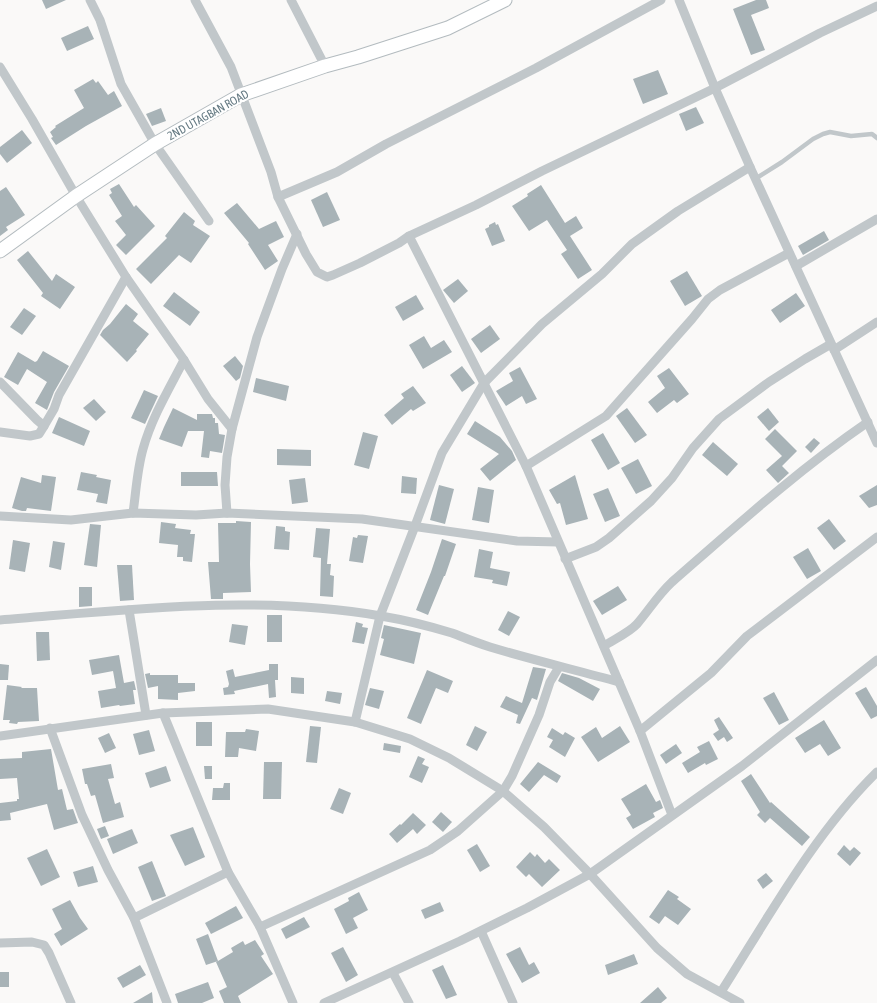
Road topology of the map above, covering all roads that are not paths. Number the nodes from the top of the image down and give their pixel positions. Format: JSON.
{"nodes":[{"id":1,"x":90,"y":0,"type":"edge"},
{"id":2,"x":195,"y":0,"type":"edge"},
{"id":3,"x":291,"y":0,"type":"edge"},
{"id":4,"x":505,"y":0,"type":"edge"},
{"id":5,"x":661,"y":0,"type":"edge"},
{"id":6,"x":679,"y":0,"type":"edge"},
{"id":7,"x":877,"y":6,"type":"edge"},
{"id":8,"x":325,"y":66,"type":"junction"},
{"id":9,"x":0,"y":67,"type":"edge"},
{"id":10,"x":715,"y":88,"type":"junction"},
{"id":11,"x":241,"y":95,"type":"junction"},
{"id":12,"x":877,"y":138,"type":"edge"},
{"id":13,"x":155,"y":144,"type":"junction"},
{"id":14,"x":750,"y":167,"type":"junction"},
{"id":15,"x":755,"y":179,"type":"junction"},
{"id":16,"x":76,"y":196,"type":"junction"},
{"id":17,"x":278,"y":197,"type":"junction"},
{"id":18,"x":877,"y":219,"type":"edge"},
{"id":19,"x":209,"y":221,"type":"dead end"},
{"id":20,"x":297,"y":234,"type":"junction"},
{"id":21,"x":409,"y":236,"type":"junction"},
{"id":22,"x":0,"y":251,"type":"edge"},
{"id":23,"x":789,"y":253,"type":"junction"},
{"id":24,"x":796,"y":266,"type":"junction"},
{"id":25,"x":126,"y":277,"type":"junction"},
{"id":26,"x":877,"y":322,"type":"edge"},
{"id":27,"x":833,"y":347,"type":"junction"},
{"id":28,"x":184,"y":360,"type":"junction"},
{"id":29,"x":0,"y":382,"type":"edge"},
{"id":30,"x":484,"y":383,"type":"junction"},
{"id":31,"x":868,"y":422,"type":"junction"},
{"id":32,"x":44,"y":426,"type":"junction"},
{"id":33,"x":232,"y":429,"type":"junction"},
{"id":34,"x":0,"y":432,"type":"edge"},
{"id":35,"x":877,"y":442,"type":"edge"},
{"id":36,"x":526,"y":466,"type":"junction"},
{"id":37,"x":133,"y":513,"type":"junction"},
{"id":38,"x":226,"y":514,"type":"junction"},
{"id":39,"x":0,"y":516,"type":"edge"},
{"id":40,"x":415,"y":526,"type":"junction"},
{"id":41,"x":877,"y":537,"type":"edge"},
{"id":42,"x":558,"y":542,"type":"junction"},
{"id":43,"x":566,"y":559,"type":"junction"},
{"id":44,"x":129,"y":610,"type":"junction"},
{"id":45,"x":380,"y":616,"type":"junction"},
{"id":46,"x":0,"y":620,"type":"edge"},
{"id":47,"x":604,"y":646,"type":"junction"},
{"id":48,"x":877,"y":660,"type":"edge"},
{"id":49,"x":559,"y":667,"type":"junction"},
{"id":50,"x":618,"y":682,"type":"junction"},
{"id":51,"x":163,"y":713,"type":"junction"},
{"id":52,"x":146,"y":715,"type":"junction"},
{"id":53,"x":355,"y":722,"type":"junction"},
{"id":54,"x":50,"y":728,"type":"junction"},
{"id":55,"x":640,"y":731,"type":"junction"},
{"id":56,"x":0,"y":736,"type":"edge"},
{"id":57,"x":877,"y":772,"type":"edge"},
{"id":58,"x":503,"y":791,"type":"junction"},
{"id":59,"x":672,"y":815,"type":"junction"},
{"id":60,"x":228,"y":872,"type":"junction"},
{"id":61,"x":590,"y":874,"type":"junction"},
{"id":62,"x":134,"y":918,"type":"junction"},
{"id":63,"x":260,"y":927,"type":"junction"},
{"id":64,"x":481,"y":931,"type":"junction"},
{"id":65,"x":0,"y":943,"type":"edge"},
{"id":66,"x":393,"y":973,"type":"junction"},
{"id":67,"x":721,"y":992,"type":"junction"},
{"id":68,"x":71,"y":1003,"type":"edge"},
{"id":69,"x":167,"y":1003,"type":"edge"},
{"id":70,"x":293,"y":1003,"type":"edge"},
{"id":71,"x":324,"y":1003,"type":"edge"},
{"id":72,"x":409,"y":1003,"type":"edge"},
{"id":73,"x":513,"y":1003,"type":"edge"},
{"id":74,"x":740,"y":1003,"type":"edge"}],
"edges":[{"from":1,"to":13,"type":"street"},
{"from":2,"to":11,"type":"street"},
{"from":3,"to":8,"type":"street"},
{"from":4,"to":8,"type":"street","name":"2ND UTAGBAN ROAD"},
{"from":5,"to":17,"type":"street"},
{"from":6,"to":10,"type":"street"},
{"from":7,"to":10,"type":"street"},
{"from":8,"to":11,"type":"street","name":"2ND UTAGBAN ROAD"},
{"from":9,"to":16,"type":"street"},
{"from":10,"to":14,"type":"street"},
{"from":10,"to":21,"type":"street"},
{"from":11,"to":13,"type":"street","name":"2ND UTAGBAN ROAD"},
{"from":11,"to":17,"type":"street"},
{"from":12,"to":15,"type":"lane"},
{"from":13,"to":16,"type":"street","name":"2ND UTAGBAN ROAD"},
{"from":13,"to":19,"type":"street"},
{"from":14,"to":15,"type":"street"},
{"from":14,"to":30,"type":"street"},
{"from":15,"to":23,"type":"street"},
{"from":16,"to":22,"type":"street","name":"2ND UTAGBAN ROAD"},
{"from":16,"to":25,"type":"street"},
{"from":17,"to":20,"type":"street"},
{"from":18,"to":24,"type":"street"},
{"from":20,"to":21,"type":"street"},
{"from":20,"to":33,"type":"street"},
{"from":21,"to":30,"type":"street"},
{"from":23,"to":24,"type":"street"},
{"from":23,"to":36,"type":"street"},
{"from":24,"to":27,"type":"street"},
{"from":25,"to":28,"type":"street"},
{"from":25,"to":32,"type":"street"},
{"from":26,"to":27,"type":"street"},
{"from":27,"to":31,"type":"street"},
{"from":27,"to":43,"type":"street"},
{"from":28,"to":33,"type":"street"},
{"from":28,"to":37,"type":"street"},
{"from":29,"to":32,"type":"street"},
{"from":30,"to":36,"type":"street"},
{"from":30,"to":40,"type":"street"},
{"from":31,"to":35,"type":"street"},
{"from":31,"to":47,"type":"street"},
{"from":32,"to":34,"type":"street"},
{"from":33,"to":38,"type":"street"},
{"from":36,"to":42,"type":"street"},
{"from":37,"to":38,"type":"street"},
{"from":37,"to":39,"type":"street"},
{"from":38,"to":40,"type":"street"},
{"from":40,"to":42,"type":"street"},
{"from":40,"to":45,"type":"street"},
{"from":41,"to":55,"type":"street"},
{"from":42,"to":43,"type":"street"},
{"from":43,"to":47,"type":"street"},
{"from":44,"to":45,"type":"street"},
{"from":44,"to":46,"type":"street"},
{"from":44,"to":52,"type":"street"},
{"from":45,"to":49,"type":"street"},
{"from":45,"to":53,"type":"street"},
{"from":47,"to":50,"type":"street"},
{"from":48,"to":59,"type":"street"},
{"from":49,"to":50,"type":"street"},
{"from":49,"to":58,"type":"street"},
{"from":50,"to":55,"type":"street"},
{"from":51,"to":52,"type":"street"},
{"from":51,"to":53,"type":"street"},
{"from":51,"to":60,"type":"street"},
{"from":52,"to":54,"type":"street"},
{"from":53,"to":58,"type":"street"},
{"from":54,"to":56,"type":"street"},
{"from":54,"to":62,"type":"street"},
{"from":55,"to":59,"type":"street"},
{"from":57,"to":67,"type":"street"},
{"from":58,"to":61,"type":"street"},
{"from":58,"to":63,"type":"street"},
{"from":59,"to":61,"type":"street"},
{"from":60,"to":62,"type":"street"},
{"from":60,"to":63,"type":"street"},
{"from":61,"to":64,"type":"street"},
{"from":61,"to":67,"type":"street"},
{"from":62,"to":69,"type":"street"},
{"from":63,"to":70,"type":"street"},
{"from":64,"to":66,"type":"street"},
{"from":64,"to":73,"type":"street"},
{"from":65,"to":68,"type":"street"},
{"from":66,"to":71,"type":"street"},
{"from":66,"to":72,"type":"street"},
{"from":67,"to":74,"type":"street"}]}
